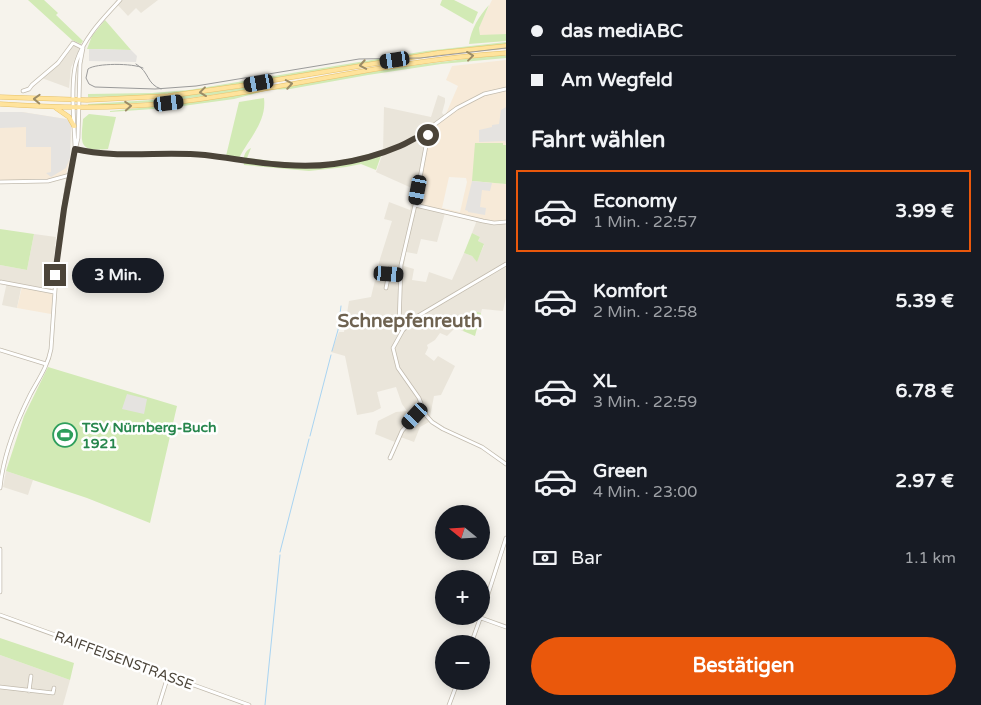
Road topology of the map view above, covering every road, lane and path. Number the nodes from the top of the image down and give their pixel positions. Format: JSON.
{"nodes":[{"id":1,"x":120,"y":0,"type":"edge"},
{"id":2,"x":506,"y":46,"type":"edge"},
{"id":3,"x":83,"y":48,"type":"junction"},
{"id":4,"x":506,"y":53,"type":"edge"},
{"id":5,"x":506,"y":89,"type":"edge"},
{"id":6,"x":22,"y":91,"type":"dead end"},
{"id":7,"x":0,"y":97,"type":"edge"},
{"id":8,"x":74,"y":100,"type":"junction"},
{"id":9,"x":80,"y":100,"type":"junction"},
{"id":10,"x":0,"y":104,"type":"edge"},
{"id":11,"x":54,"y":107,"type":"junction"},
{"id":12,"x":74,"y":108,"type":"junction"},
{"id":13,"x":79,"y":108,"type":"junction"},
{"id":14,"x":74,"y":126,"type":"junction"},
{"id":15,"x":428,"y":135,"type":"junction"},
{"id":16,"x":75,"y":149,"type":"junction"},
{"id":17,"x":70,"y":175,"type":"junction"},
{"id":18,"x":0,"y":182,"type":"edge"},
{"id":19,"x":415,"y":205,"type":"junction"},
{"id":20,"x":506,"y":222,"type":"edge"},
{"id":21,"x":506,"y":264,"type":"edge"},
{"id":22,"x":390,"y":268,"type":"dead end"},
{"id":23,"x":389,"y":274,"type":"junction"},
{"id":24,"x":400,"y":275,"type":"junction"},
{"id":25,"x":1,"y":282,"type":"edge"},
{"id":26,"x":386,"y":288,"type":"dead end"},
{"id":27,"x":54,"y":292,"type":"junction"},
{"id":28,"x":403,"y":330,"type":"junction"},
{"id":29,"x":0,"y":350,"type":"edge"},
{"id":30,"x":46,"y":364,"type":"junction"},
{"id":31,"x":422,"y":408,"type":"junction"},
{"id":32,"x":390,"y":458,"type":"dead end"},
{"id":33,"x":506,"y":464,"type":"edge"},
{"id":34,"x":0,"y":488,"type":"edge"},
{"id":35,"x":506,"y":538,"type":"edge"},
{"id":36,"x":0,"y":549,"type":"edge"},
{"id":37,"x":490,"y":589,"type":"edge"},
{"id":38,"x":0,"y":592,"type":"edge"},
{"id":39,"x":0,"y":615,"type":"edge"},
{"id":40,"x":490,"y":621,"type":"edge"},
{"id":41,"x":506,"y":627,"type":"edge"},
{"id":42,"x":31,"y":676,"type":"dead end"},
{"id":43,"x":168,"y":676,"type":"junction"},
{"id":44,"x":0,"y":687,"type":"edge"},
{"id":45,"x":54,"y":688,"type":"dead end"},
{"id":46,"x":455,"y":690,"type":"edge"},
{"id":47,"x":29,"y":691,"type":"junction"},
{"id":48,"x":160,"y":705,"type":"edge"},
{"id":49,"x":249,"y":705,"type":"edge"},
{"id":50,"x":449,"y":705,"type":"edge"}],
"edges":[{"from":1,"to":3,"type":"street"},
{"from":2,"to":9,"type":"main road","one_way":true},
{"from":3,"to":6,"type":"street"},
{"from":3,"to":8,"type":"street"},
{"from":3,"to":9,"type":"street"},
{"from":13,"to":4,"type":"main road","one_way":true},
{"from":5,"to":15,"type":"street"},
{"from":8,"to":7,"type":"main road","one_way":true},
{"from":8,"to":9,"type":"main road"},
{"from":8,"to":12,"type":"street"},
{"from":9,"to":13,"type":"street"},
{"from":10,"to":11,"type":"main road"},
{"from":11,"to":12,"type":"main road"},
{"from":11,"to":14,"type":"main road"},
{"from":12,"to":13,"type":"main road"},
{"from":12,"to":14,"type":"street"},
{"from":13,"to":16,"type":"street"},
{"from":14,"to":16,"type":"street"},
{"from":15,"to":16,"type":"street"},
{"from":15,"to":19,"type":"street"},
{"from":16,"to":17,"type":"street"},
{"from":17,"to":18,"type":"street"},
{"from":17,"to":27,"type":"street"},
{"from":19,"to":20,"type":"street"},
{"from":19,"to":24,"type":"street"},
{"from":21,"to":28,"type":"street"},
{"from":22,"to":23,"type":"street"},
{"from":23,"to":24,"type":"street"},
{"from":23,"to":26,"type":"street"},
{"from":24,"to":28,"type":"street"},
{"from":25,"to":27,"type":"street"},
{"from":27,"to":30,"type":"street"},
{"from":28,"to":31,"type":"street"},
{"from":29,"to":30,"type":"street"},
{"from":30,"to":34,"type":"street"},
{"from":31,"to":32,"type":"street"},
{"from":31,"to":33,"type":"street"},
{"from":35,"to":37,"type":"street"},
{"from":36,"to":38,"type":"street"},
{"from":39,"to":43,"type":"street","name":"RAIFFEISENSTRASSE"},
{"from":40,"to":41,"type":"street"},
{"from":42,"to":47,"type":"street"},
{"from":43,"to":48,"type":"street"},
{"from":43,"to":49,"type":"street","name":"RAIFFEISENSTRASSE"},
{"from":44,"to":47,"type":"street"},
{"from":45,"to":47,"type":"street"},
{"from":46,"to":50,"type":"street"}]}
